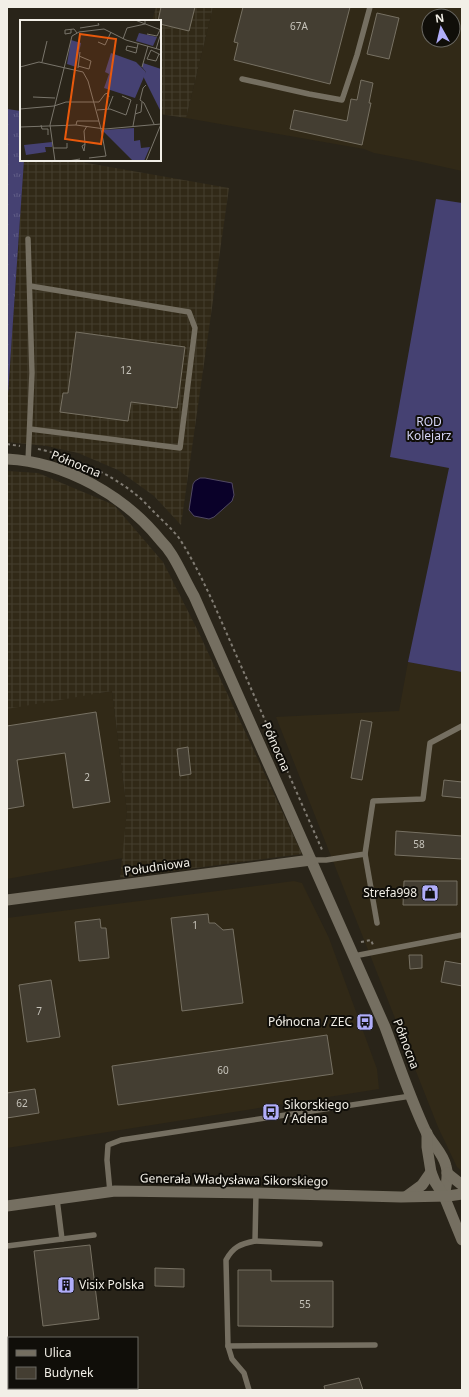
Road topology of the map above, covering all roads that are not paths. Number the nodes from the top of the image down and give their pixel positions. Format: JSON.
{"nodes":[{"id":1,"x":370,"y":7,"type":"edge"},
{"id":2,"x":242,"y":79,"type":"dead end"},
{"id":3,"x":28,"y":239,"type":"dead end"},
{"id":4,"x":30,"y":286,"type":"junction"},
{"id":5,"x":30,"y":429,"type":"junction"},
{"id":6,"x":7,"y":458,"type":"edge"},
{"id":7,"x":28,"y":462,"type":"junction"},
{"id":8,"x":462,"y":726,"type":"edge"},
{"id":9,"x":364,"y":854,"type":"junction"},
{"id":10,"x":311,"y":860,"type":"junction"},
{"id":11,"x":7,"y":900,"type":"edge"},
{"id":12,"x":376,"y":923,"type":"dead end"},
{"id":13,"x":462,"y":935,"type":"edge"},
{"id":14,"x":354,"y":956,"type":"junction"},
{"id":15,"x":411,"y":1096,"type":"junction"},
{"id":16,"x":426,"y":1133,"type":"junction"},
{"id":17,"x":431,"y":1172,"type":"junction"},
{"id":18,"x":447,"y":1173,"type":"junction"},
{"id":19,"x":462,"y":1184,"type":"edge"},
{"id":20,"x":110,"y":1192,"type":"junction"},
{"id":21,"x":256,"y":1193,"type":"junction"},
{"id":22,"x":462,"y":1194,"type":"edge"},
{"id":23,"x":407,"y":1196,"type":"junction"},
{"id":24,"x":444,"y":1196,"type":"junction"},
{"id":25,"x":57,"y":1199,"type":"junction"},
{"id":26,"x":7,"y":1206,"type":"edge"},
{"id":27,"x":94,"y":1235,"type":"dead end"},
{"id":28,"x":62,"y":1239,"type":"junction"},
{"id":29,"x":462,"y":1240,"type":"edge"},
{"id":30,"x":255,"y":1241,"type":"junction"},
{"id":31,"x":320,"y":1244,"type":"dead end"},
{"id":32,"x":7,"y":1246,"type":"edge"},
{"id":33,"x":375,"y":1345,"type":"dead end"},
{"id":34,"x":228,"y":1346,"type":"junction"},
{"id":35,"x":249,"y":1390,"type":"edge"}],
"edges":[{"from":1,"to":2,"type":"lane"},
{"from":3,"to":4,"type":"lane"},
{"from":4,"to":5,"type":"lane"},
{"from":4,"to":5,"type":"lane"},
{"from":5,"to":7,"type":"lane"},
{"from":6,"to":7,"type":"street","name":"Północna"},
{"from":7,"to":10,"type":"street","name":"Północna"},
{"from":8,"to":9,"type":"lane"},
{"from":9,"to":10,"type":"lane"},
{"from":9,"to":12,"type":"lane"},
{"from":10,"to":11,"type":"street","name":"Południowa"},
{"from":10,"to":14,"type":"street","name":"Północna"},
{"from":13,"to":14,"type":"lane"},
{"from":14,"to":15,"type":"street","name":"Północna"},
{"from":15,"to":16,"type":"street","name":"Północna"},
{"from":15,"to":20,"type":"lane"},
{"from":16,"to":17,"type":"street","name":"Północna"},
{"from":16,"to":18,"type":"street","name":"Północna"},
{"from":17,"to":23,"type":"street"},
{"from":17,"to":24,"type":"street","name":"Północna"},
{"from":18,"to":19,"type":"street"},
{"from":18,"to":24,"type":"street","name":"Północna"},
{"from":20,"to":21,"type":"street","name":"Generała Władysława Sikorskiego"},
{"from":20,"to":25,"type":"street","name":"Generała Władysława Sikorskiego"},
{"from":21,"to":23,"type":"street","name":"Generała Władysława Sikorskiego"},
{"from":21,"to":30,"type":"lane"},
{"from":22,"to":24,"type":"street","name":"Generała Władysława Sikorskiego"},
{"from":23,"to":24,"type":"street","name":"Generała Władysława Sikorskiego"},
{"from":24,"to":29,"type":"street"},
{"from":25,"to":26,"type":"street","name":"Generała Władysława Sikorskiego"},
{"from":25,"to":28,"type":"lane"},
{"from":27,"to":28,"type":"lane"},
{"from":28,"to":32,"type":"lane"},
{"from":30,"to":31,"type":"lane"},
{"from":30,"to":34,"type":"lane"},
{"from":33,"to":34,"type":"lane"},
{"from":34,"to":35,"type":"lane"}]}
